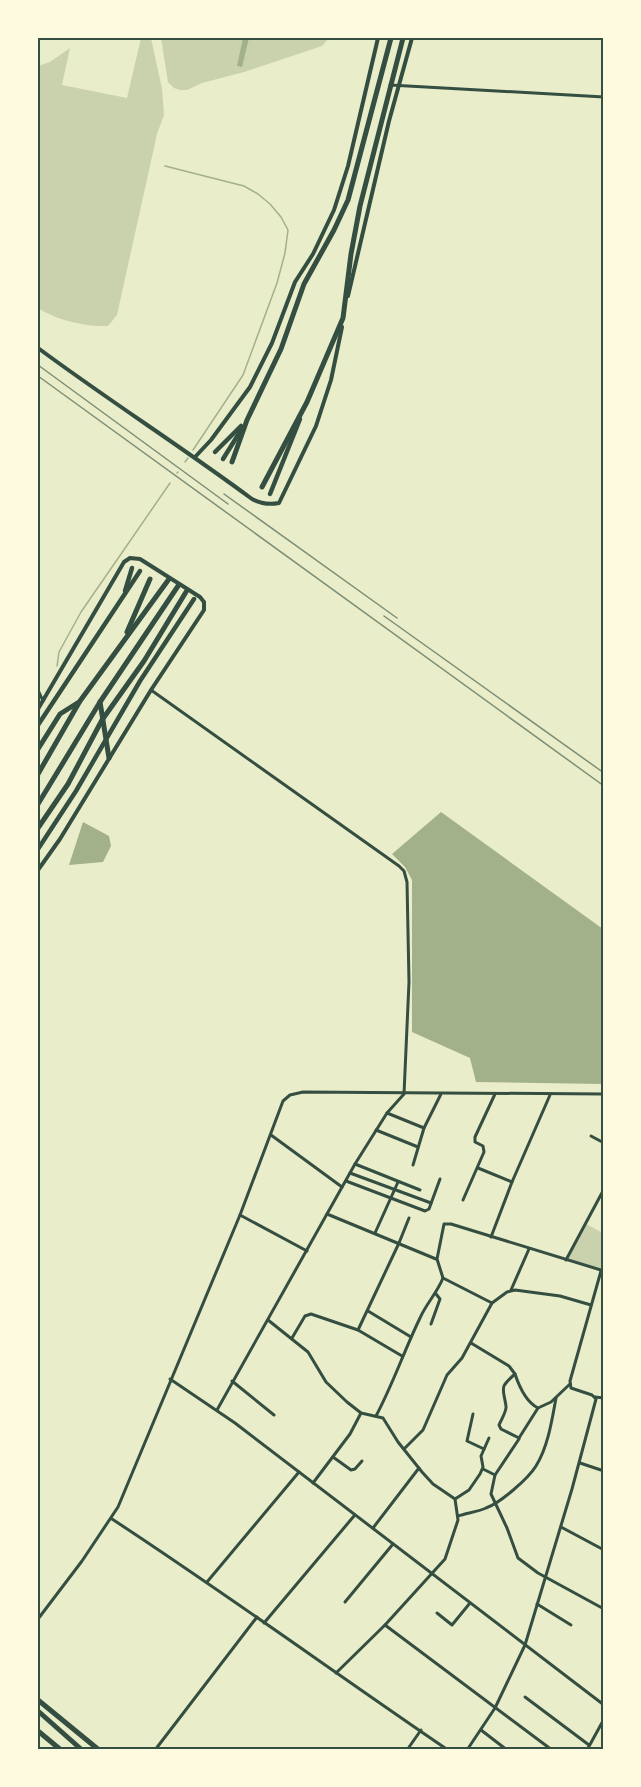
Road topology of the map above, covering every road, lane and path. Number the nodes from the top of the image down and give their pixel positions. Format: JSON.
{"nodes":[{"id":1,"x":378,"y":38,"type":"edge"},
{"id":2,"x":391,"y":38,"type":"edge"},
{"id":3,"x":403,"y":38,"type":"edge"},
{"id":4,"x":412,"y":38,"type":"edge"},
{"id":5,"x":390,"y":85,"type":"junction"},
{"id":6,"x":398,"y":86,"type":"junction"},
{"id":7,"x":603,"y":97,"type":"edge"},
{"id":8,"x":343,"y":318,"type":"junction"},
{"id":9,"x":38,"y":348,"type":"edge"},
{"id":10,"x":307,"y":402,"type":"junction"},
{"id":11,"x":248,"y":420,"type":"junction"},
{"id":12,"x":215,"y":452,"type":"dead end"},
{"id":13,"x":195,"y":457,"type":"junction"},
{"id":14,"x":223,"y":459,"type":"dead end"},
{"id":15,"x":232,"y":462,"type":"dead end"},
{"id":16,"x":261,"y":487,"type":"dead end"},
{"id":17,"x":270,"y":494,"type":"dead end"},
{"id":18,"x":132,"y":568,"type":"dead end"},
{"id":19,"x":140,"y":571,"type":"dead end"},
{"id":20,"x":150,"y":579,"type":"dead end"},
{"id":21,"x":169,"y":579,"type":"dead end"},
{"id":22,"x":178,"y":586,"type":"dead end"},
{"id":23,"x":186,"y":592,"type":"dead end"},
{"id":24,"x":124,"y":596,"type":"junction"},
{"id":25,"x":194,"y":599,"type":"dead end"},
{"id":26,"x":123,"y":642,"type":"junction"},
{"id":27,"x":135,"y":651,"type":"junction"},
{"id":28,"x":144,"y":661,"type":"junction"},
{"id":29,"x":51,"y":688,"type":"junction"},
{"id":30,"x":38,"y":690,"type":"edge"},
{"id":31,"x":151,"y":690,"type":"junction"},
{"id":32,"x":58,"y":695,"type":"junction"},
{"id":33,"x":43,"y":701,"type":"junction"},
{"id":34,"x":80,"y":701,"type":"junction"},
{"id":35,"x":99,"y":702,"type":"junction"},
{"id":36,"x":38,"y":709,"type":"edge"},
{"id":37,"x":102,"y":720,"type":"junction"},
{"id":38,"x":38,"y":725,"type":"edge"},
{"id":39,"x":105,"y":738,"type":"junction"},
{"id":40,"x":38,"y":749,"type":"edge"},
{"id":41,"x":109,"y":758,"type":"junction"},
{"id":42,"x":38,"y":774,"type":"edge"},
{"id":43,"x":38,"y":804,"type":"edge"},
{"id":44,"x":38,"y":828,"type":"edge"},
{"id":45,"x":38,"y":849,"type":"edge"},
{"id":46,"x":38,"y":870,"type":"edge"},
{"id":47,"x":404,"y":1094,"type":"junction"},
{"id":48,"x":441,"y":1094,"type":"junction"},
{"id":49,"x":495,"y":1094,"type":"junction"},
{"id":50,"x":603,"y":1094,"type":"edge"},
{"id":51,"x":550,"y":1095,"type":"junction"},
{"id":52,"x":387,"y":1113,"type":"junction"},
{"id":53,"x":424,"y":1128,"type":"junction"},
{"id":54,"x":375,"y":1130,"type":"junction"},
{"id":55,"x":271,"y":1135,"type":"junction"},
{"id":56,"x":591,"y":1136,"type":"dead end"},
{"id":57,"x":603,"y":1143,"type":"edge"},
{"id":58,"x":418,"y":1147,"type":"junction"},
{"id":59,"x":355,"y":1164,"type":"junction"},
{"id":60,"x":413,"y":1165,"type":"dead end"},
{"id":61,"x":478,"y":1168,"type":"junction"},
{"id":62,"x":350,"y":1173,"type":"junction"},
{"id":63,"x":440,"y":1179,"type":"dead end"},
{"id":64,"x":345,"y":1181,"type":"junction"},
{"id":65,"x":398,"y":1182,"type":"junction"},
{"id":66,"x":512,"y":1182,"type":"junction"},
{"id":67,"x":342,"y":1187,"type":"junction"},
{"id":68,"x":603,"y":1189,"type":"edge"},
{"id":69,"x":395,"y":1190,"type":"junction"},
{"id":70,"x":420,"y":1190,"type":"dead end"},
{"id":71,"x":391,"y":1198,"type":"junction"},
{"id":72,"x":464,"y":1200,"type":"dead end"},
{"id":73,"x":431,"y":1203,"type":"junction"},
{"id":74,"x":327,"y":1214,"type":"junction"},
{"id":75,"x":240,"y":1215,"type":"junction"},
{"id":76,"x":409,"y":1218,"type":"dead end"},
{"id":77,"x":375,"y":1233,"type":"junction"},
{"id":78,"x":491,"y":1236,"type":"junction"},
{"id":79,"x":399,"y":1243,"type":"junction"},
{"id":80,"x":529,"y":1248,"type":"junction"},
{"id":81,"x":306,"y":1251,"type":"junction"},
{"id":82,"x":436,"y":1259,"type":"junction"},
{"id":83,"x":566,"y":1260,"type":"junction"},
{"id":84,"x":602,"y":1271,"type":"edge"},
{"id":85,"x":443,"y":1278,"type":"junction"},
{"id":86,"x":510,"y":1291,"type":"junction"},
{"id":87,"x":436,"y":1293,"type":"junction"},
{"id":88,"x":492,"y":1304,"type":"junction"},
{"id":89,"x":591,"y":1305,"type":"junction"},
{"id":90,"x":368,"y":1311,"type":"junction"},
{"id":91,"x":268,"y":1320,"type":"junction"},
{"id":92,"x":431,"y":1324,"type":"dead end"},
{"id":93,"x":358,"y":1330,"type":"junction"},
{"id":94,"x":411,"y":1337,"type":"junction"},
{"id":95,"x":292,"y":1338,"type":"junction"},
{"id":96,"x":471,"y":1344,"type":"junction"},
{"id":97,"x":402,"y":1356,"type":"junction"},
{"id":98,"x":515,"y":1374,"type":"junction"},
{"id":99,"x":170,"y":1379,"type":"junction"},
{"id":100,"x":232,"y":1381,"type":"junction"},
{"id":101,"x":570,"y":1384,"type":"junction"},
{"id":102,"x":595,"y":1397,"type":"junction"},
{"id":103,"x":556,"y":1398,"type":"junction"},
{"id":104,"x":603,"y":1398,"type":"edge"},
{"id":105,"x":538,"y":1408,"type":"junction"},
{"id":106,"x":217,"y":1410,"type":"junction"},
{"id":107,"x":362,"y":1413,"type":"junction"},
{"id":108,"x":473,"y":1414,"type":"dead end"},
{"id":109,"x":274,"y":1415,"type":"dead end"},
{"id":110,"x":376,"y":1416,"type":"junction"},
{"id":111,"x":489,"y":1438,"type":"dead end"},
{"id":112,"x":519,"y":1438,"type":"junction"},
{"id":113,"x":404,"y":1449,"type":"junction"},
{"id":114,"x":484,"y":1449,"type":"junction"},
{"id":115,"x":333,"y":1457,"type":"junction"},
{"id":116,"x":362,"y":1461,"type":"dead end"},
{"id":117,"x":579,"y":1463,"type":"junction"},
{"id":118,"x":419,"y":1468,"type":"junction"},
{"id":119,"x":483,"y":1469,"type":"junction"},
{"id":120,"x":603,"y":1471,"type":"edge"},
{"id":121,"x":299,"y":1472,"type":"junction"},
{"id":122,"x":495,"y":1475,"type":"junction"},
{"id":123,"x":313,"y":1483,"type":"junction"},
{"id":124,"x":455,"y":1499,"type":"junction"},
{"id":125,"x":495,"y":1504,"type":"junction"},
{"id":126,"x":354,"y":1516,"type":"junction"},
{"id":127,"x":458,"y":1516,"type":"junction"},
{"id":128,"x":112,"y":1519,"type":"junction"},
{"id":129,"x":561,"y":1527,"type":"junction"},
{"id":130,"x":372,"y":1529,"type":"junction"},
{"id":131,"x":393,"y":1544,"type":"junction"},
{"id":132,"x":603,"y":1550,"type":"edge"},
{"id":133,"x":432,"y":1574,"type":"junction"},
{"id":134,"x":546,"y":1576,"type":"junction"},
{"id":135,"x":207,"y":1582,"type":"junction"},
{"id":136,"x":345,"y":1602,"type":"dead end"},
{"id":137,"x":470,"y":1603,"type":"junction"},
{"id":138,"x":537,"y":1604,"type":"junction"},
{"id":139,"x":603,"y":1609,"type":"edge"},
{"id":140,"x":437,"y":1613,"type":"dead end"},
{"id":141,"x":257,"y":1617,"type":"junction"},
{"id":142,"x":38,"y":1619,"type":"edge"},
{"id":143,"x":264,"y":1623,"type":"junction"},
{"id":144,"x":385,"y":1625,"type":"junction"},
{"id":145,"x":571,"y":1625,"type":"dead end"},
{"id":146,"x":525,"y":1645,"type":"junction"},
{"id":147,"x":336,"y":1673,"type":"junction"},
{"id":148,"x":525,"y":1697,"type":"dead end"},
{"id":149,"x":38,"y":1700,"type":"edge"},
{"id":150,"x":603,"y":1705,"type":"edge"},
{"id":151,"x":495,"y":1708,"type":"junction"},
{"id":152,"x":38,"y":1711,"type":"edge"},
{"id":153,"x":603,"y":1719,"type":"edge"},
{"id":154,"x":421,"y":1730,"type":"junction"},
{"id":155,"x":481,"y":1730,"type":"junction"},
{"id":156,"x":38,"y":1731,"type":"edge"},
{"id":157,"x":588,"y":1747,"type":"edge"},
{"id":158,"x":61,"y":1749,"type":"edge"},
{"id":159,"x":82,"y":1749,"type":"edge"},
{"id":160,"x":99,"y":1749,"type":"edge"},
{"id":161,"x":155,"y":1749,"type":"edge"},
{"id":162,"x":407,"y":1749,"type":"edge"},
{"id":163,"x":448,"y":1749,"type":"edge"},
{"id":164,"x":467,"y":1749,"type":"edge"},
{"id":165,"x":507,"y":1749,"type":"edge"},
{"id":166,"x":552,"y":1749,"type":"edge"}],
"edges":[{"from":1,"to":13,"type":"street"},
{"from":2,"to":11,"type":"highway"},
{"from":3,"to":5,"type":"highway"},
{"from":4,"to":6,"type":"street"},
{"from":5,"to":6,"type":"street"},
{"from":5,"to":8,"type":"highway"},
{"from":6,"to":7,"type":"street"},
{"from":6,"to":8,"type":"street"},
{"from":8,"to":10,"type":"highway"},
{"from":8,"to":13,"type":"street"},
{"from":9,"to":13,"type":"street"},
{"from":10,"to":16,"type":"highway"},
{"from":10,"to":17,"type":"main road"},
{"from":11,"to":12,"type":"main road"},
{"from":11,"to":14,"type":"main road"},
{"from":11,"to":15,"type":"highway"},
{"from":18,"to":24,"type":"main road"},
{"from":19,"to":24,"type":"main road"},
{"from":20,"to":26,"type":"highway"},
{"from":21,"to":26,"type":"highway"},
{"from":22,"to":27,"type":"highway"},
{"from":23,"to":28,"type":"highway"},
{"from":24,"to":32,"type":"main road"},
{"from":25,"to":39,"type":"main road"},
{"from":26,"to":34,"type":"highway"},
{"from":27,"to":28,"type":"highway"},
{"from":27,"to":35,"type":"highway"},
{"from":28,"to":37,"type":"highway"},
{"from":29,"to":31,"type":"street"},
{"from":29,"to":32,"type":"street"},
{"from":29,"to":33,"type":"street"},
{"from":30,"to":33,"type":"street"},
{"from":31,"to":41,"type":"street"},
{"from":31,"to":47,"type":"street"},
{"from":32,"to":38,"type":"main road"},
{"from":33,"to":36,"type":"street"},
{"from":34,"to":40,"type":"highway"},
{"from":34,"to":42,"type":"highway"},
{"from":35,"to":37,"type":"highway"},
{"from":35,"to":43,"type":"highway"},
{"from":37,"to":39,"type":"highway"},
{"from":37,"to":44,"type":"highway"},
{"from":39,"to":41,"type":"highway"},
{"from":39,"to":45,"type":"main road"},
{"from":41,"to":46,"type":"street"},
{"from":47,"to":48,"type":"street"},
{"from":47,"to":52,"type":"street"},
{"from":47,"to":55,"type":"street"},
{"from":48,"to":49,"type":"street"},
{"from":48,"to":53,"type":"street"},
{"from":49,"to":51,"type":"street"},
{"from":49,"to":61,"type":"street"},
{"from":50,"to":51,"type":"street"},
{"from":51,"to":66,"type":"street"},
{"from":52,"to":53,"type":"street"},
{"from":52,"to":54,"type":"street"},
{"from":53,"to":58,"type":"street"},
{"from":54,"to":58,"type":"street"},
{"from":54,"to":59,"type":"street"},
{"from":55,"to":67,"type":"street"},
{"from":55,"to":75,"type":"street"},
{"from":56,"to":57,"type":"street"},
{"from":58,"to":60,"type":"street"},
{"from":59,"to":62,"type":"street"},
{"from":59,"to":65,"type":"street"},
{"from":61,"to":66,"type":"street"},
{"from":61,"to":72,"type":"street"},
{"from":62,"to":64,"type":"street"},
{"from":62,"to":69,"type":"street"},
{"from":63,"to":73,"type":"street"},
{"from":64,"to":67,"type":"street"},
{"from":64,"to":71,"type":"street"},
{"from":65,"to":69,"type":"street"},
{"from":65,"to":70,"type":"street"},
{"from":66,"to":78,"type":"street"},
{"from":67,"to":74,"type":"street"},
{"from":68,"to":83,"type":"street"},
{"from":69,"to":71,"type":"street"},
{"from":69,"to":73,"type":"street"},
{"from":71,"to":73,"type":"street"},
{"from":71,"to":77,"type":"street"},
{"from":74,"to":77,"type":"street"},
{"from":74,"to":81,"type":"street"},
{"from":75,"to":81,"type":"street"},
{"from":75,"to":99,"type":"street"},
{"from":76,"to":79,"type":"street"},
{"from":77,"to":79,"type":"street"},
{"from":78,"to":80,"type":"street"},
{"from":78,"to":82,"type":"street"},
{"from":79,"to":82,"type":"street"},
{"from":79,"to":90,"type":"street"},
{"from":80,"to":83,"type":"street"},
{"from":80,"to":86,"type":"street"},
{"from":81,"to":91,"type":"street"},
{"from":82,"to":85,"type":"street"},
{"from":83,"to":84,"type":"street"},
{"from":84,"to":89,"type":"street"},
{"from":85,"to":87,"type":"street"},
{"from":85,"to":88,"type":"street"},
{"from":86,"to":88,"type":"street"},
{"from":86,"to":89,"type":"street"},
{"from":87,"to":92,"type":"street"},
{"from":87,"to":94,"type":"street"},
{"from":88,"to":96,"type":"street"},
{"from":89,"to":101,"type":"street"},
{"from":90,"to":93,"type":"street"},
{"from":90,"to":94,"type":"street"},
{"from":91,"to":95,"type":"street"},
{"from":91,"to":100,"type":"street"},
{"from":93,"to":95,"type":"street"},
{"from":93,"to":97,"type":"street"},
{"from":94,"to":97,"type":"street"},
{"from":95,"to":107,"type":"street"},
{"from":96,"to":98,"type":"street"},
{"from":96,"to":113,"type":"street"},
{"from":97,"to":110,"type":"street"},
{"from":98,"to":105,"type":"street"},
{"from":98,"to":112,"type":"street"},
{"from":99,"to":106,"type":"street"},
{"from":99,"to":128,"type":"street"},
{"from":100,"to":106,"type":"street"},
{"from":100,"to":109,"type":"street"},
{"from":101,"to":102,"type":"street"},
{"from":101,"to":103,"type":"street"},
{"from":102,"to":104,"type":"street"},
{"from":102,"to":117,"type":"street"},
{"from":103,"to":105,"type":"street"},
{"from":103,"to":125,"type":"street"},
{"from":105,"to":112,"type":"street"},
{"from":106,"to":121,"type":"street"},
{"from":107,"to":110,"type":"street"},
{"from":107,"to":115,"type":"street"},
{"from":108,"to":114,"type":"street"},
{"from":110,"to":113,"type":"street"},
{"from":111,"to":114,"type":"street"},
{"from":112,"to":122,"type":"street"},
{"from":113,"to":118,"type":"street"},
{"from":114,"to":119,"type":"street"},
{"from":115,"to":116,"type":"street"},
{"from":115,"to":123,"type":"street"},
{"from":117,"to":120,"type":"street"},
{"from":117,"to":129,"type":"street"},
{"from":118,"to":124,"type":"street"},
{"from":118,"to":130,"type":"street"},
{"from":119,"to":122,"type":"street"},
{"from":119,"to":124,"type":"street"},
{"from":121,"to":123,"type":"street"},
{"from":121,"to":135,"type":"street"},
{"from":122,"to":125,"type":"street"},
{"from":123,"to":126,"type":"street"},
{"from":124,"to":127,"type":"street"},
{"from":125,"to":127,"type":"street"},
{"from":125,"to":134,"type":"street"},
{"from":126,"to":130,"type":"street"},
{"from":126,"to":143,"type":"street"},
{"from":127,"to":133,"type":"street"},
{"from":128,"to":135,"type":"street"},
{"from":128,"to":142,"type":"street"},
{"from":129,"to":132,"type":"street"},
{"from":129,"to":134,"type":"street"},
{"from":130,"to":131,"type":"street"},
{"from":131,"to":133,"type":"street"},
{"from":131,"to":136,"type":"street"},
{"from":133,"to":137,"type":"street"},
{"from":133,"to":144,"type":"street"},
{"from":134,"to":138,"type":"street"},
{"from":134,"to":139,"type":"street"},
{"from":135,"to":141,"type":"street"},
{"from":137,"to":140,"type":"street"},
{"from":137,"to":146,"type":"street"},
{"from":138,"to":145,"type":"street"},
{"from":138,"to":146,"type":"street"},
{"from":141,"to":143,"type":"street"},
{"from":141,"to":161,"type":"street"},
{"from":143,"to":147,"type":"street"},
{"from":144,"to":147,"type":"street"},
{"from":144,"to":151,"type":"street"},
{"from":146,"to":150,"type":"street"},
{"from":146,"to":151,"type":"street"},
{"from":147,"to":154,"type":"street"},
{"from":148,"to":157,"type":"street"},
{"from":149,"to":160,"type":"highway"},
{"from":151,"to":155,"type":"street"},
{"from":151,"to":166,"type":"street"},
{"from":152,"to":159,"type":"highway"},
{"from":153,"to":157,"type":"street"},
{"from":154,"to":162,"type":"street"},
{"from":154,"to":163,"type":"street"},
{"from":155,"to":164,"type":"street"},
{"from":155,"to":165,"type":"street"},
{"from":156,"to":158,"type":"highway"}]}
